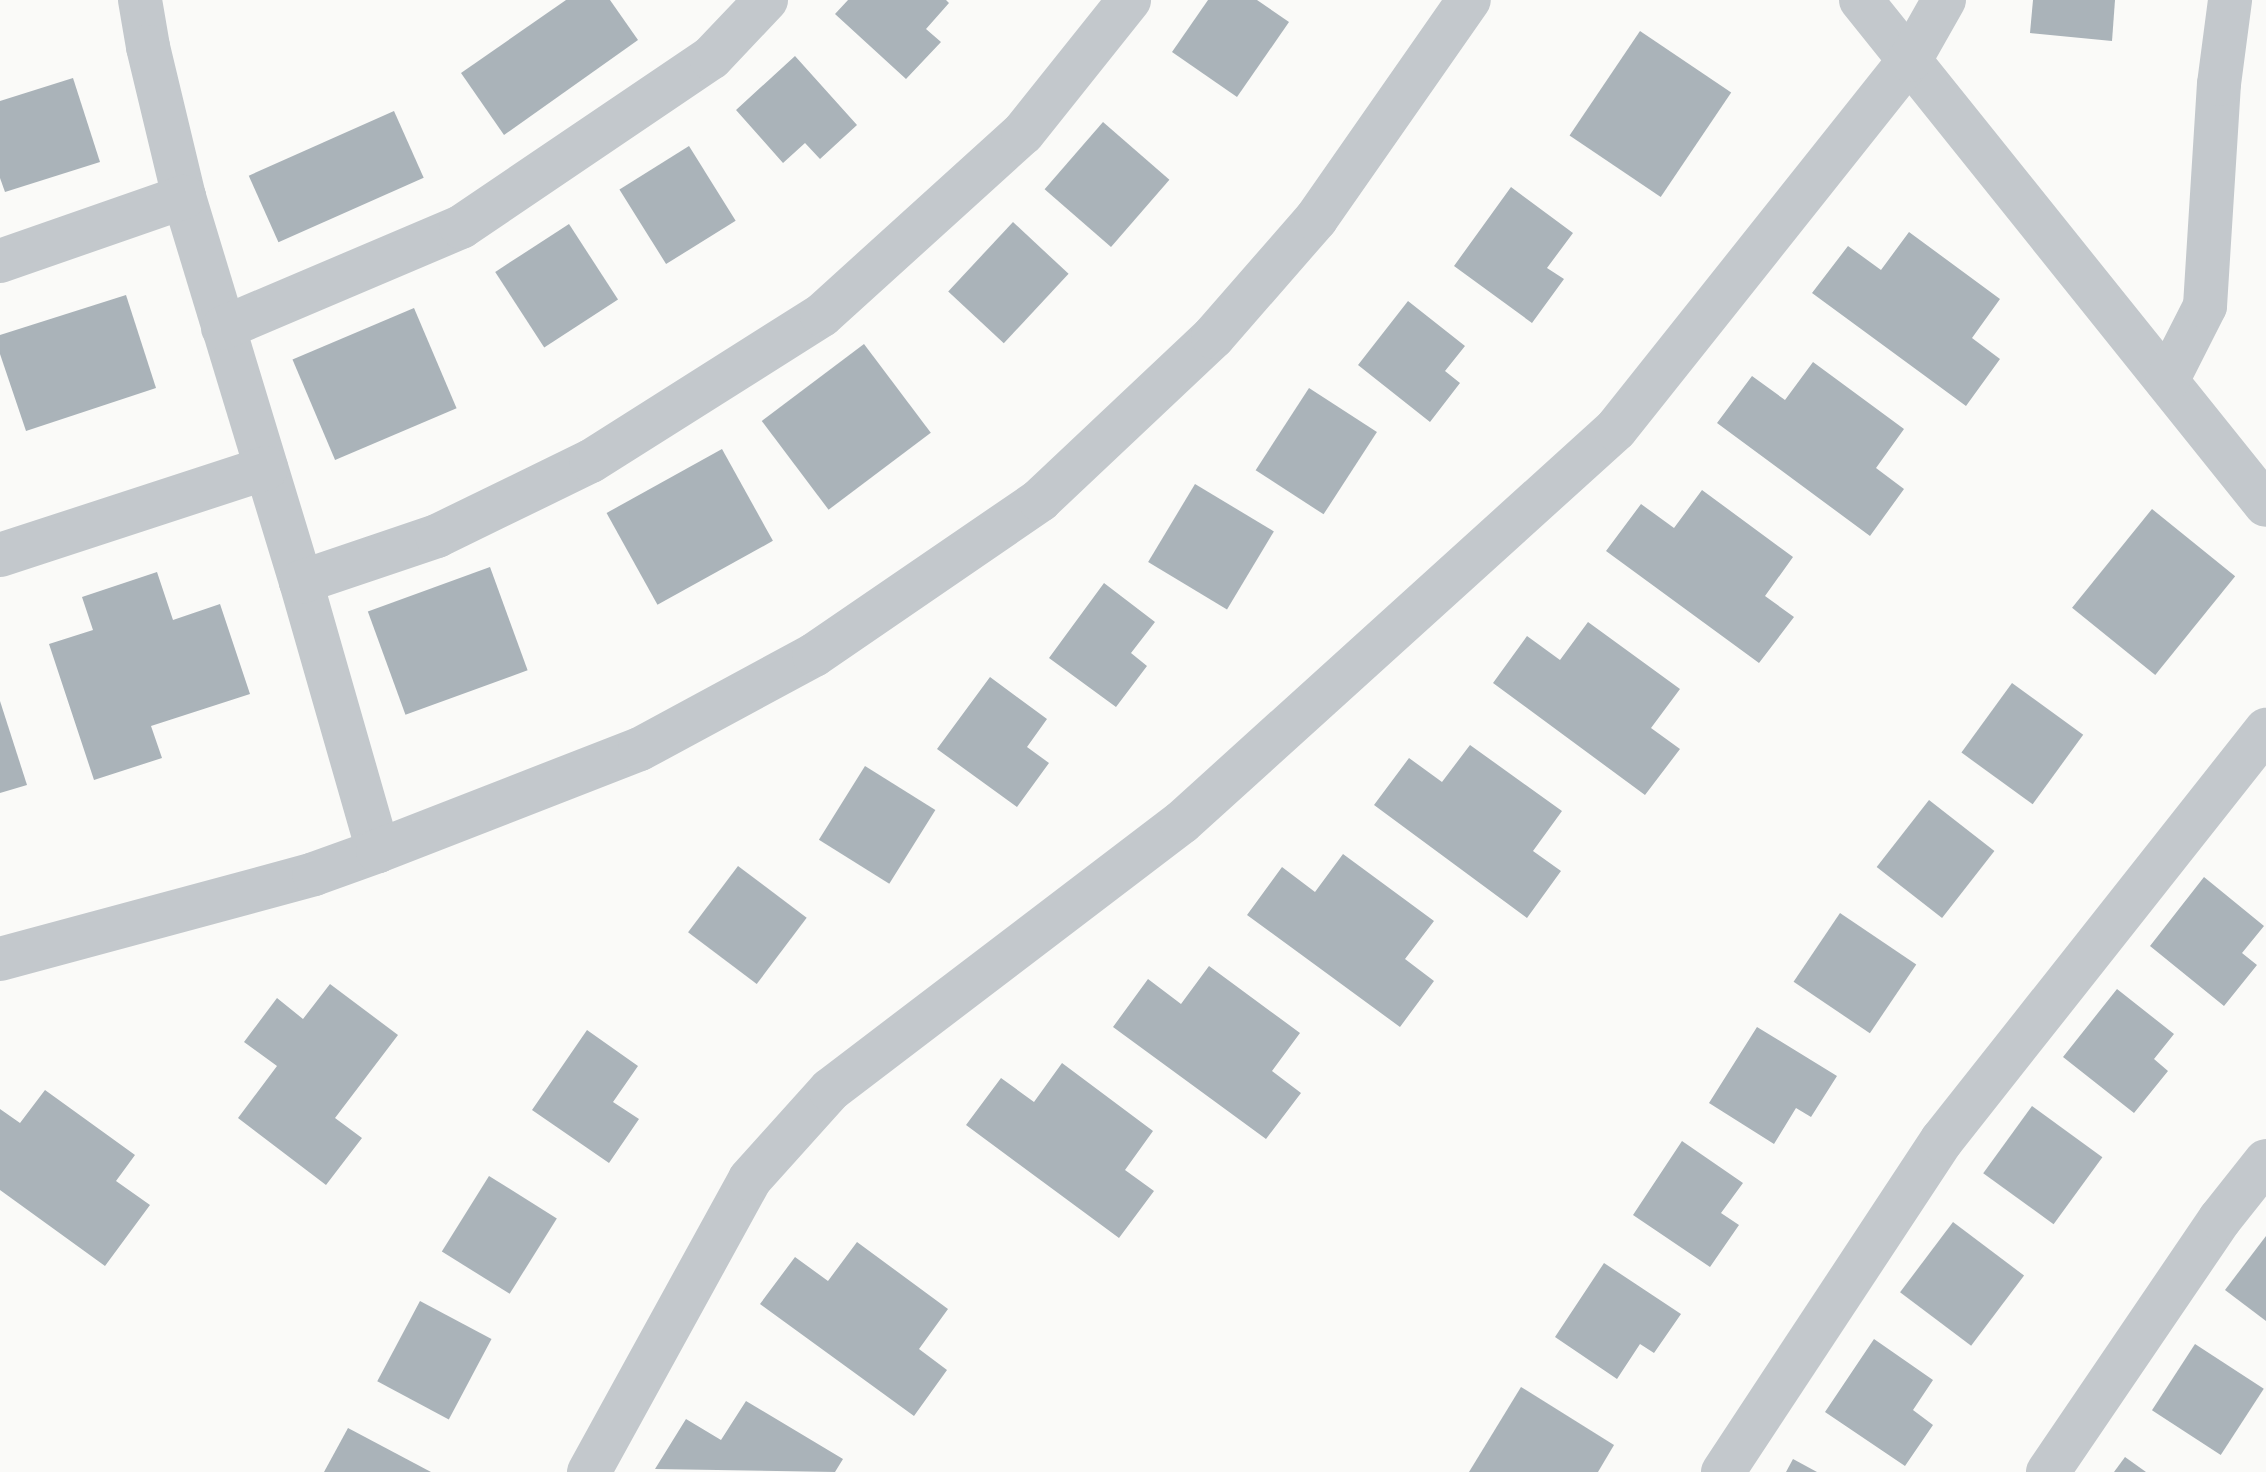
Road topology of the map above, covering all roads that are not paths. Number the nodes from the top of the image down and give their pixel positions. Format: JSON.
{"nodes":[{"id":1,"x":140,"y":0,"type":"edge"},
{"id":2,"x":766,"y":0,"type":"edge"},
{"id":3,"x":1129,"y":0,"type":"edge"},
{"id":4,"x":1469,"y":0,"type":"edge"},
{"id":5,"x":1861,"y":0,"type":"edge"},
{"id":6,"x":1944,"y":0,"type":"edge"},
{"id":7,"x":2230,"y":0,"type":"edge"},
{"id":8,"x":1910,"y":60,"type":"junction"},
{"id":9,"x":184,"y":197,"type":"junction"},
{"id":10,"x":0,"y":261,"type":"edge"},
{"id":11,"x":223,"y":328,"type":"junction"},
{"id":12,"x":2167,"y":381,"type":"junction"},
{"id":13,"x":266,"y":468,"type":"junction"},
{"id":14,"x":2266,"y":505,"type":"edge"},
{"id":15,"x":0,"y":555,"type":"edge"},
{"id":16,"x":301,"y":582,"type":"junction"},
{"id":17,"x":2266,"y":730,"type":"edge"},
{"id":18,"x":378,"y":851,"type":"junction"},
{"id":19,"x":0,"y":959,"type":"edge"},
{"id":20,"x":2266,"y":1161,"type":"edge"},
{"id":21,"x":589,"y":1472,"type":"edge"},
{"id":22,"x":1723,"y":1472,"type":"edge"},
{"id":23,"x":2048,"y":1472,"type":"edge"}],
"edges":[{"from":1,"to":9,"type":"street"},
{"from":2,"to":11,"type":"street"},
{"from":3,"to":16,"type":"street"},
{"from":4,"to":18,"type":"street"},
{"from":5,"to":8,"type":"street"},
{"from":6,"to":8,"type":"street"},
{"from":7,"to":12,"type":"street"},
{"from":8,"to":12,"type":"street"},
{"from":8,"to":21,"type":"street"},
{"from":9,"to":10,"type":"street"},
{"from":9,"to":11,"type":"street"},
{"from":11,"to":13,"type":"street"},
{"from":12,"to":14,"type":"street"},
{"from":13,"to":15,"type":"street"},
{"from":13,"to":16,"type":"street"},
{"from":16,"to":18,"type":"street"},
{"from":17,"to":22,"type":"street"},
{"from":18,"to":19,"type":"street"},
{"from":20,"to":23,"type":"street"}]}
